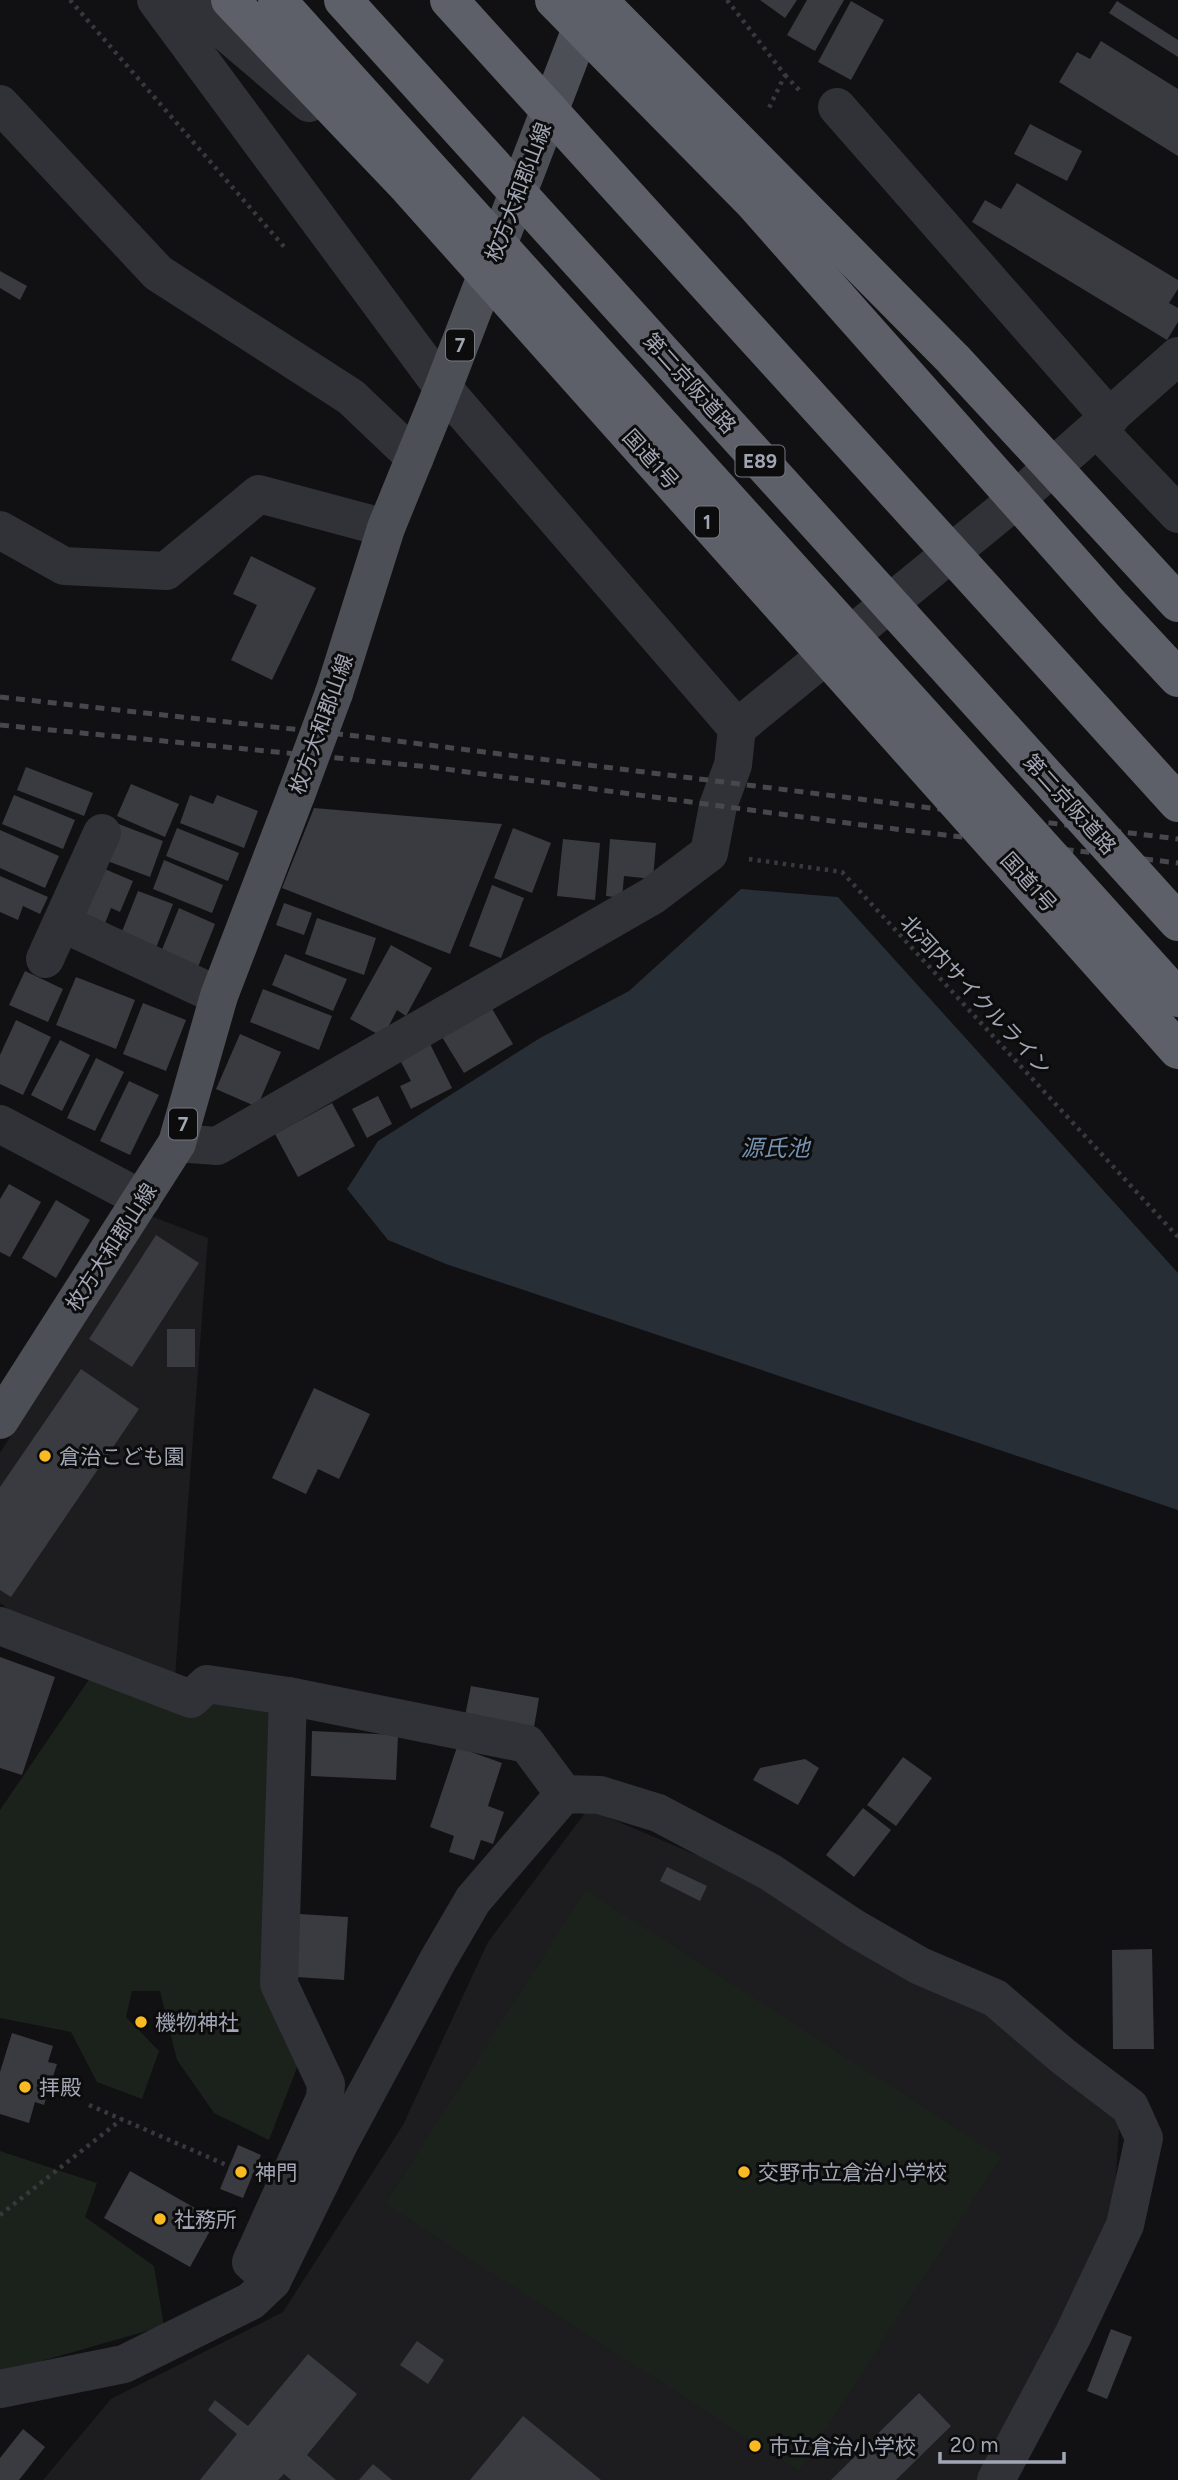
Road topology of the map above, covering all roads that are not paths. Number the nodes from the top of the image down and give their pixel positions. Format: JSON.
{"nodes":[{"id":1,"x":156,"y":0,"type":"edge"},
{"id":2,"x":188,"y":0,"type":"edge"},
{"id":3,"x":230,"y":0,"type":"edge"},
{"id":4,"x":277,"y":0,"type":"edge"},
{"id":5,"x":343,"y":0,"type":"edge"},
{"id":6,"x":449,"y":0,"type":"edge"},
{"id":7,"x":554,"y":0,"type":"edge"},
{"id":8,"x":590,"y":11,"type":"edge"},
{"id":9,"x":0,"y":104,"type":"edge"},
{"id":10,"x":837,"y":107,"type":"dead end"},
{"id":11,"x":410,"y":188,"type":"junction"},
{"id":12,"x":1178,"y":356,"type":"edge"},
{"id":13,"x":443,"y":388,"type":"junction"},
{"id":14,"x":1103,"y":423,"type":"junction"},
{"id":15,"x":415,"y":458,"type":"junction"},
{"id":16,"x":1012,"y":503,"type":"junction"},
{"id":17,"x":1178,"y":514,"type":"edge"},
{"id":18,"x":386,"y":528,"type":"junction"},
{"id":19,"x":0,"y":530,"type":"edge"},
{"id":20,"x":1178,"y":603,"type":"edge"},
{"id":21,"x":1178,"y":678,"type":"edge"},
{"id":22,"x":737,"y":728,"type":"junction"},
{"id":23,"x":1178,"y":803,"type":"edge"},
{"id":24,"x":102,"y":833,"type":"dead end"},
{"id":25,"x":1178,"y":922,"type":"edge"},
{"id":26,"x":61,"y":923,"type":"junction"},
{"id":27,"x":45,"y":959,"type":"dead end"},
{"id":28,"x":219,"y":996,"type":"junction"},
{"id":29,"x":1178,"y":998,"type":"edge"},
{"id":30,"x":1178,"y":1050,"type":"edge"},
{"id":31,"x":0,"y":1124,"type":"edge"},
{"id":32,"x":177,"y":1143,"type":"junction"},
{"id":33,"x":142,"y":1199,"type":"junction"},
{"id":34,"x":0,"y":1420,"type":"edge"},
{"id":35,"x":0,"y":1626,"type":"edge"},
{"id":36,"x":288,"y":1696,"type":"junction"},
{"id":37,"x":564,"y":1794,"type":"junction"},
{"id":38,"x":272,"y":2281,"type":"junction"},
{"id":39,"x":0,"y":2389,"type":"edge"},
{"id":40,"x":996,"y":2480,"type":"edge"}],
"edges":[{"from":1,"to":13,"type":"street"},
{"from":2,"to":11,"type":"street"},
{"from":3,"to":11,"type":"highway","name":"国道1号","number":"1","bridge":true},
{"from":4,"to":29,"type":"highway","bridge":true},
{"from":5,"to":25,"type":"highway","name":"第二京阪道路","number":"E89","bridge":true},
{"from":6,"to":23,"type":"highway","bridge":true},
{"from":7,"to":21,"type":"highway","bridge":true},
{"from":8,"to":13,"type":"main road","name":"枚方大和郡山線","number":"7"},
{"from":8,"to":16,"type":"street"},
{"from":8,"to":20,"type":"highway","bridge":true},
{"from":9,"to":15,"type":"street"},
{"from":10,"to":14,"type":"street"},
{"from":11,"to":30,"type":"highway","name":"国道1号","number":"1","bridge":true},
{"from":12,"to":14,"type":"street"},
{"from":13,"to":15,"type":"main road","name":"枚方大和郡山線","number":"7"},
{"from":13,"to":22,"type":"street"},
{"from":14,"to":16,"type":"street"},
{"from":14,"to":17,"type":"street"},
{"from":15,"to":18,"type":"main road","name":"枚方大和郡山線","number":"7"},
{"from":16,"to":22,"type":"street"},
{"from":18,"to":19,"type":"street"},
{"from":18,"to":28,"type":"main road","name":"枚方大和郡山線","number":"7","bridge":true},
{"from":22,"to":32,"type":"street"},
{"from":24,"to":26,"type":"street"},
{"from":26,"to":27,"type":"street"},
{"from":26,"to":28,"type":"street"},
{"from":28,"to":32,"type":"main road","name":"枚方大和郡山線","number":"7"},
{"from":31,"to":33,"type":"street"},
{"from":32,"to":33,"type":"main road","name":"枚方大和郡山線","number":"7"},
{"from":33,"to":34,"type":"main road","name":"枚方大和郡山線","number":"7"},
{"from":35,"to":36,"type":"street"},
{"from":36,"to":37,"type":"street"},
{"from":36,"to":38,"type":"street"},
{"from":37,"to":38,"type":"street"},
{"from":37,"to":40,"type":"street"},
{"from":38,"to":39,"type":"street"}]}
